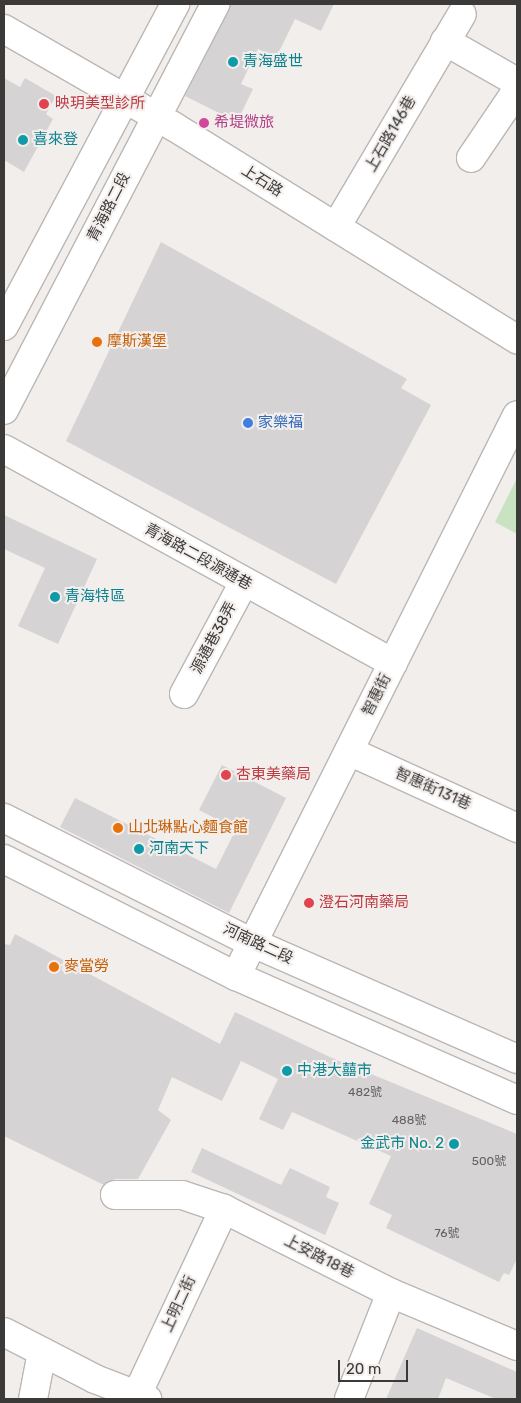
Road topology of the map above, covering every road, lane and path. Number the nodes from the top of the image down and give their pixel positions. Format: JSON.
{"nodes":[{"id":1,"x":175,"y":4,"type":"edge"},
{"id":2,"x":215,"y":4,"type":"edge"},
{"id":3,"x":462,"y":14,"type":"dead end"},
{"id":4,"x":4,"y":28,"type":"edge"},
{"id":5,"x":445,"y":41,"type":"junction"},
{"id":6,"x":517,"y":82,"type":"edge"},
{"id":7,"x":517,"y":90,"type":"edge"},
{"id":8,"x":125,"y":98,"type":"junction"},
{"id":9,"x":156,"y":116,"type":"junction"},
{"id":10,"x":471,"y":158,"type":"dead end"},
{"id":11,"x":336,"y":227,"type":"junction"},
{"id":12,"x":4,"y":326,"type":"edge"},
{"id":13,"x":517,"y":340,"type":"edge"},
{"id":14,"x":4,"y":410,"type":"edge"},
{"id":15,"x":517,"y":415,"type":"edge"},
{"id":16,"x":4,"y":449,"type":"edge"},
{"id":17,"x":244,"y":582,"type":"junction"},
{"id":18,"x":392,"y":664,"type":"junction"},
{"id":19,"x":184,"y":694,"type":"dead end"},
{"id":20,"x":349,"y":751,"type":"junction"},
{"id":21,"x":4,"y":818,"type":"edge"},
{"id":22,"x":517,"y":828,"type":"edge"},
{"id":23,"x":4,"y":859,"type":"edge"},
{"id":24,"x":253,"y":943,"type":"junction"},
{"id":25,"x":236,"y":976,"type":"junction"},
{"id":26,"x":517,"y":1059,"type":"edge"},
{"id":27,"x":517,"y":1100,"type":"edge"},
{"id":28,"x":115,"y":1195,"type":"dead end"},
{"id":29,"x":224,"y":1209,"type":"junction"},
{"id":30,"x":391,"y":1293,"type":"junction"},
{"id":31,"x":4,"y":1332,"type":"edge"},
{"id":32,"x":517,"y":1346,"type":"edge"},
{"id":33,"x":42,"y":1352,"type":"junction"},
{"id":34,"x":140,"y":1398,"type":"edge"},
{"id":35,"x":33,"y":1399,"type":"edge"},
{"id":36,"x":349,"y":1399,"type":"edge"}],
"edges":[{"from":1,"to":8,"type":"street"},
{"from":2,"to":9,"type":"street","name":"青海路二段"},
{"from":3,"to":5,"type":"street","name":"上石路146巷"},
{"from":4,"to":8,"type":"street","name":"上石路"},
{"from":5,"to":6,"type":"street"},
{"from":5,"to":11,"type":"street","name":"上石路146巷"},
{"from":7,"to":10,"type":"street"},
{"from":8,"to":9,"type":"street","name":"上石路"},
{"from":8,"to":12,"type":"street"},
{"from":9,"to":11,"type":"street","name":"上石路"},
{"from":9,"to":14,"type":"street","name":"青海路二段"},
{"from":11,"to":13,"type":"street","name":"上石路"},
{"from":15,"to":18,"type":"street","name":"智惠街"},
{"from":16,"to":17,"type":"street","name":"青海路二段源通巷"},
{"from":17,"to":18,"type":"street","name":"青海路二段源通巷"},
{"from":17,"to":19,"type":"street","name":"源通巷38弄"},
{"from":18,"to":20,"type":"street","name":"智惠街"},
{"from":20,"to":22,"type":"street","name":"智惠街131巷"},
{"from":20,"to":24,"type":"street","name":"智惠街"},
{"from":21,"to":24,"type":"street","name":"河南路二段"},
{"from":23,"to":25,"type":"street"},
{"from":24,"to":25,"type":"street","name":"智惠街"},
{"from":24,"to":26,"type":"street","name":"河南路二段"},
{"from":25,"to":27,"type":"street"},
{"from":28,"to":29,"type":"street","name":"上安路18巷"},
{"from":29,"to":30,"type":"street","name":"上安路18巷"},
{"from":29,"to":34,"type":"street","name":"上明二街"},
{"from":30,"to":32,"type":"street","name":"上安路18巷"},
{"from":30,"to":36,"type":"street"},
{"from":31,"to":33,"type":"street"},
{"from":33,"to":34,"type":"street"},
{"from":33,"to":35,"type":"street"}]}
